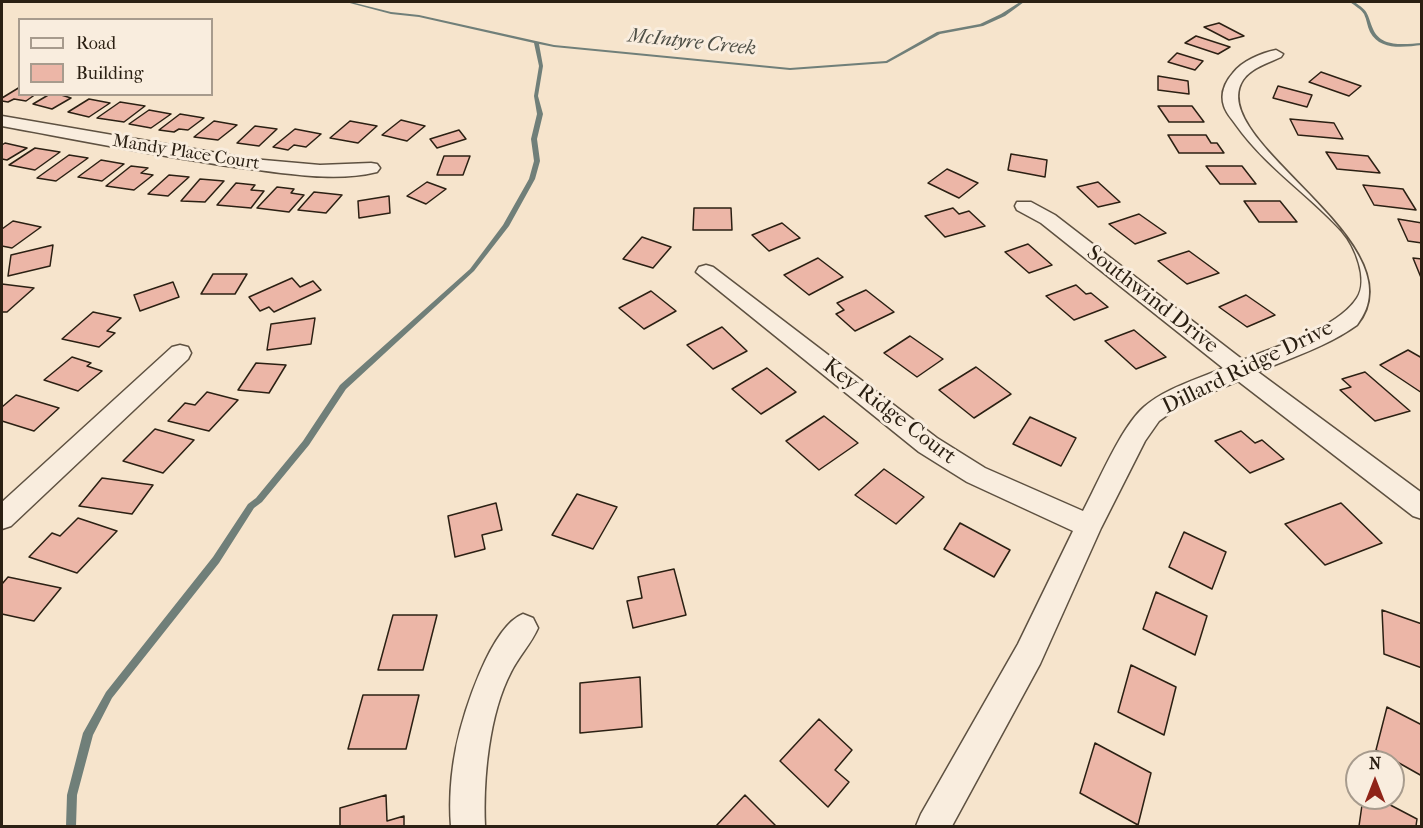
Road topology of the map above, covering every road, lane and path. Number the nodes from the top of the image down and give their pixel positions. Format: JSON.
{"nodes":[{"id":1,"x":1276,"y":54,"type":"dead end"},
{"id":2,"x":2,"y":121,"type":"edge"},
{"id":3,"x":371,"y":168,"type":"dead end"},
{"id":4,"x":1024,"y":206,"type":"dead end"},
{"id":5,"x":706,"y":272,"type":"dead end"},
{"id":6,"x":180,"y":353,"type":"dead end"},
{"id":7,"x":1239,"y":369,"type":"junction"},
{"id":8,"x":1422,"y":508,"type":"edge"},
{"id":9,"x":2,"y":518,"type":"edge"},
{"id":10,"x":1089,"y":526,"type":"junction"},
{"id":11,"x":523,"y":628,"type":"dead end"},
{"id":12,"x":468,"y":826,"type":"edge"},
{"id":13,"x":933,"y":826,"type":"edge"}],
"edges":[{"from":1,"to":7,"type":"street","name":"Dillard Ridge Drive"},
{"from":2,"to":3,"type":"street","name":"Mandy Place Court"},
{"from":4,"to":7,"type":"street","name":"Southwind Drive"},
{"from":5,"to":10,"type":"street","name":"Key Ridge Court"},
{"from":6,"to":9,"type":"street"},
{"from":7,"to":8,"type":"street","name":"Southwind Drive"},
{"from":7,"to":10,"type":"street","name":"Dillard Ridge Drive"},
{"from":10,"to":13,"type":"street","name":"Dillard Ridge Drive"},
{"from":11,"to":12,"type":"street"}]}
